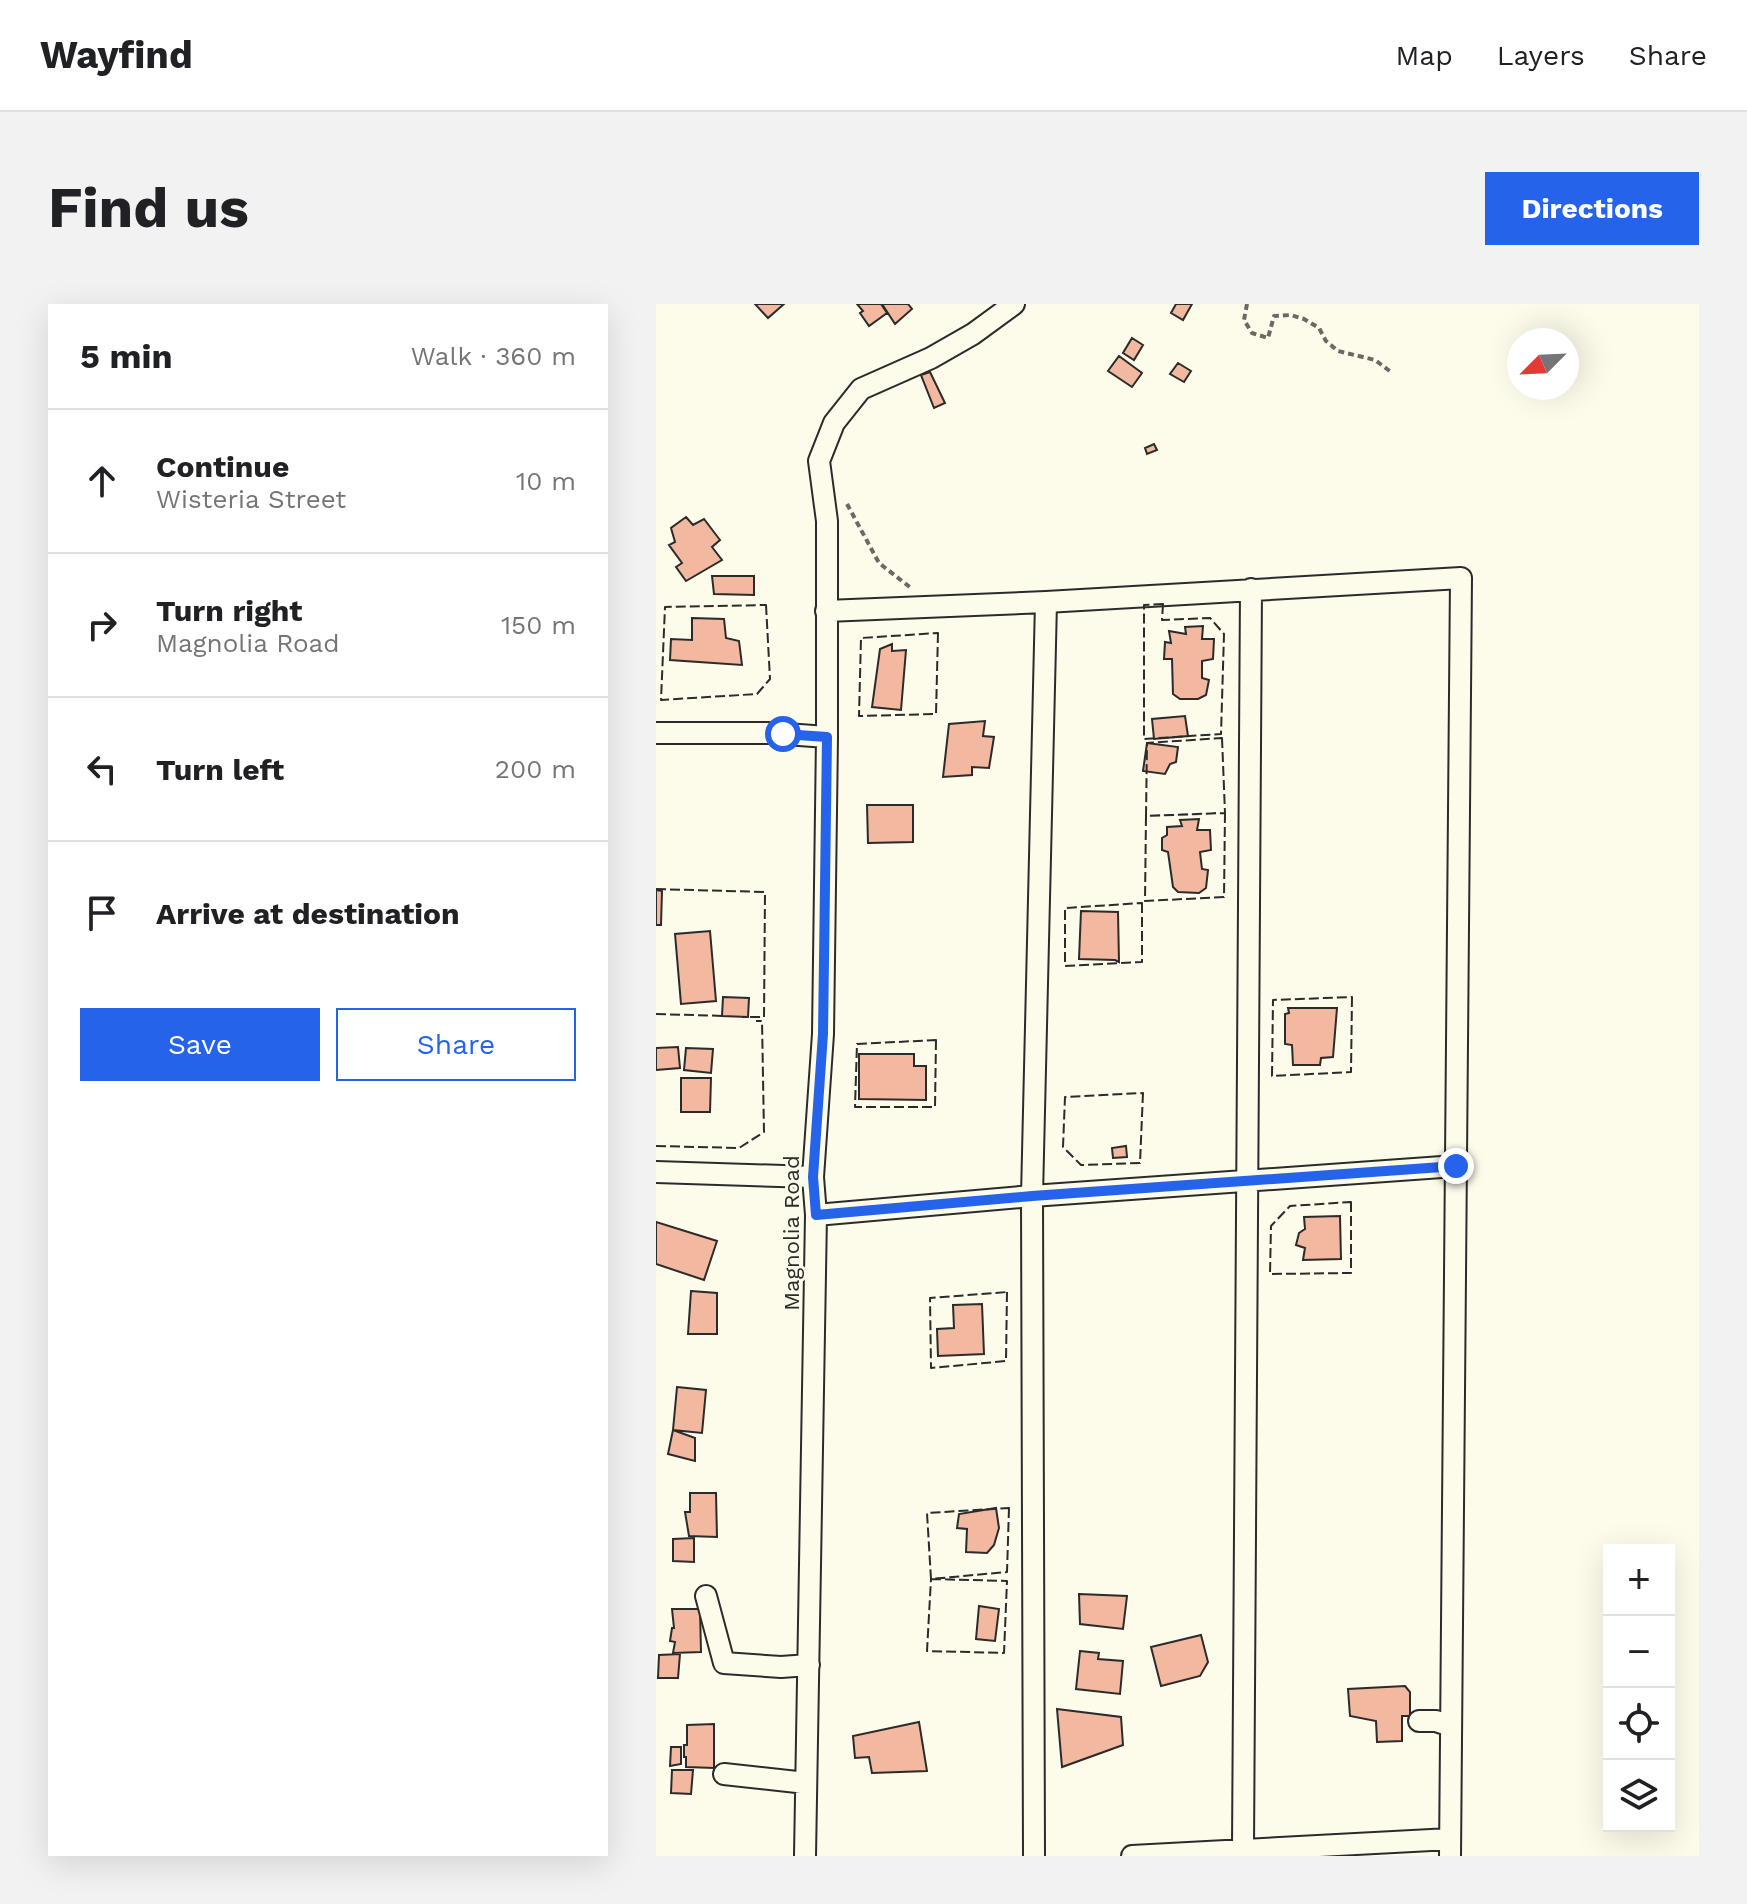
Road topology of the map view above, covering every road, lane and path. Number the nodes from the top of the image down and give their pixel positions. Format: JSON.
{"nodes":[{"id":1,"x":1247,"y":304,"type":"edge"},
{"id":2,"x":1008,"y":305,"type":"edge"},
{"id":3,"x":1391,"y":372,"type":"dead end"},
{"id":4,"x":843,"y":495,"type":"dead end"},
{"id":5,"x":1251,"y":589,"type":"junction"},
{"id":6,"x":1046,"y":602,"type":"junction"},
{"id":7,"x":928,"y":607,"type":"junction"},
{"id":8,"x":826,"y":611,"type":"junction"},
{"id":9,"x":656,"y":733,"type":"edge"},
{"id":10,"x":827,"y":737,"type":"junction"},
{"id":11,"x":1456,"y":1166,"type":"junction"},
{"id":12,"x":656,"y":1172,"type":"edge"},
{"id":13,"x":813,"y":1177,"type":"junction"},
{"id":14,"x":1246,"y":1181,"type":"junction"},
{"id":15,"x":1032,"y":1196,"type":"junction"},
{"id":16,"x":816,"y":1215,"type":"junction"},
{"id":17,"x":706,"y":1596,"type":"dead end"},
{"id":18,"x":809,"y":1665,"type":"junction"},
{"id":19,"x":1419,"y":1721,"type":"dead end"},
{"id":20,"x":1451,"y":1726,"type":"junction"},
{"id":21,"x":724,"y":1774,"type":"dead end"},
{"id":22,"x":806,"y":1783,"type":"junction"},
{"id":23,"x":1243,"y":1848,"type":"junction"},
{"id":24,"x":1450,"y":1848,"type":"edge"},
{"id":25,"x":805,"y":1856,"type":"edge"},
{"id":26,"x":1034,"y":1856,"type":"edge"},
{"id":27,"x":1132,"y":1856,"type":"edge"}],
"edges":[{"from":1,"to":3,"type":"path"},
{"from":2,"to":8,"type":"street","name":"Magnolia Road"},
{"from":4,"to":7,"type":"path"},
{"from":5,"to":6,"type":"street"},
{"from":5,"to":11,"type":"street"},
{"from":5,"to":14,"type":"street"},
{"from":6,"to":7,"type":"street"},
{"from":6,"to":15,"type":"street"},
{"from":7,"to":8,"type":"street"},
{"from":8,"to":10,"type":"street","name":"Magnolia Road"},
{"from":9,"to":10,"type":"street"},
{"from":10,"to":13,"type":"street","name":"Magnolia Road"},
{"from":11,"to":14,"type":"street"},
{"from":11,"to":20,"type":"street"},
{"from":12,"to":13,"type":"street"},
{"from":13,"to":16,"type":"street","name":"Magnolia Road"},
{"from":14,"to":15,"type":"street"},
{"from":14,"to":23,"type":"street"},
{"from":15,"to":16,"type":"street"},
{"from":15,"to":26,"type":"street"},
{"from":16,"to":18,"type":"street","name":"Magnolia Road"},
{"from":17,"to":18,"type":"street"},
{"from":18,"to":22,"type":"street","name":"Magnolia Road"},
{"from":19,"to":20,"type":"street"},
{"from":20,"to":24,"type":"street"},
{"from":21,"to":22,"type":"street"},
{"from":22,"to":25,"type":"street","name":"Magnolia Road"},
{"from":23,"to":24,"type":"street"},
{"from":23,"to":27,"type":"street"}]}
